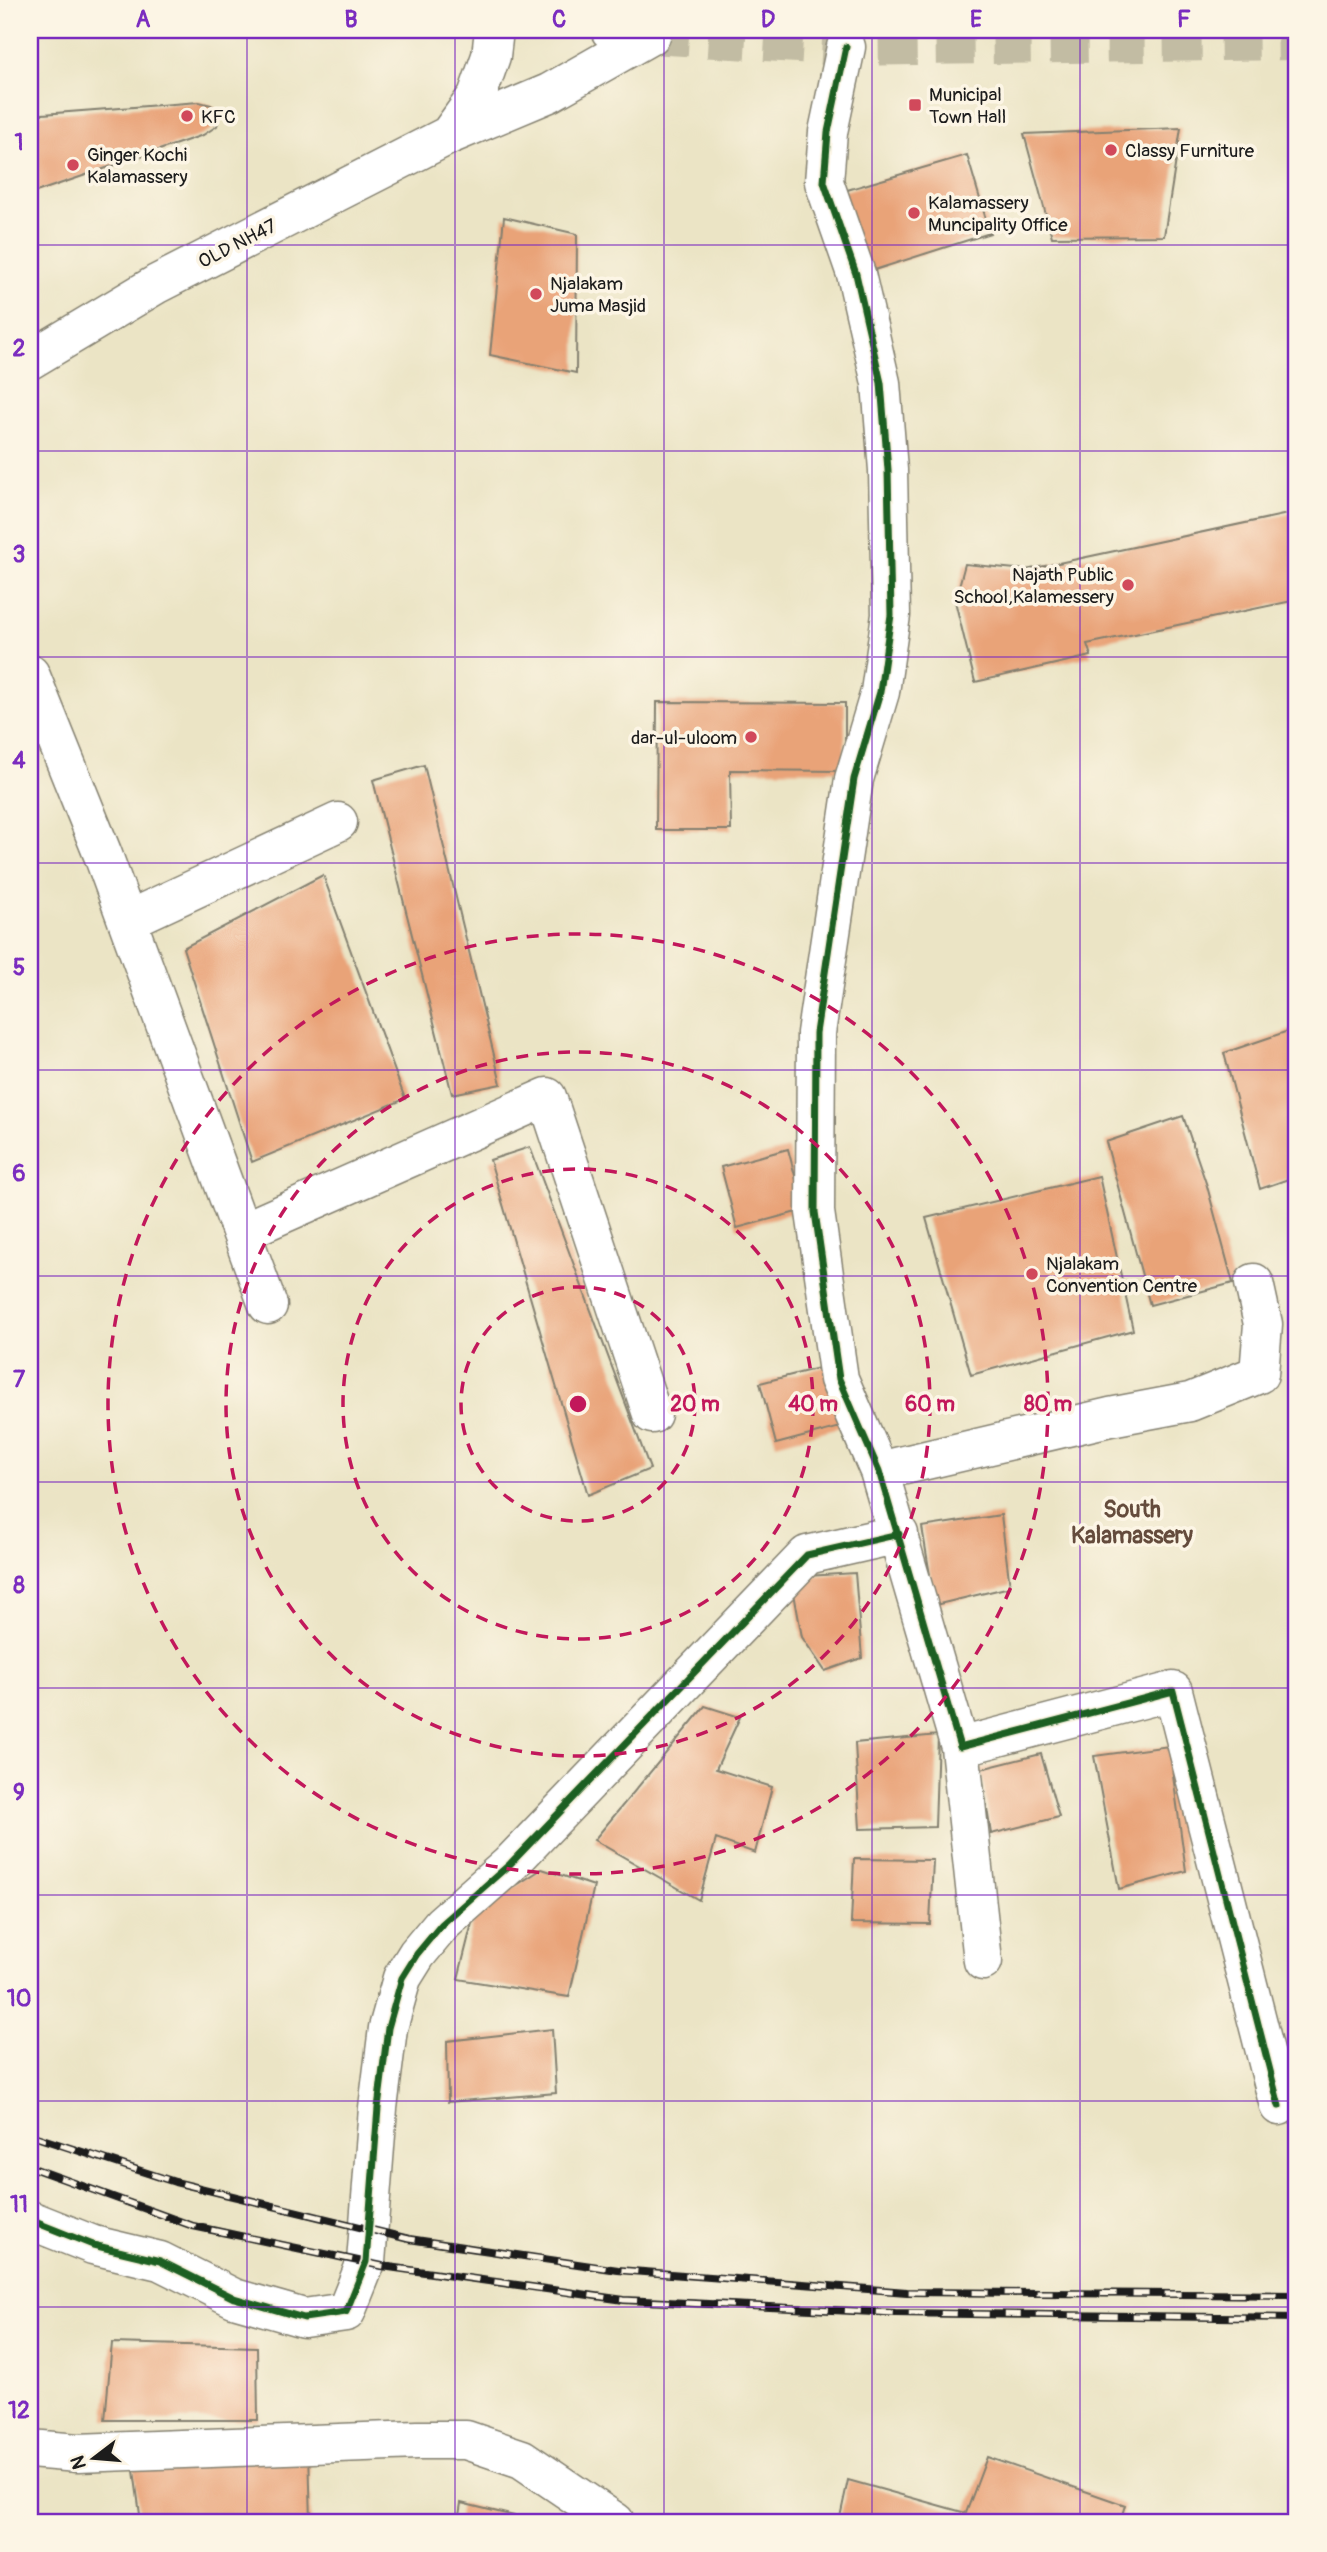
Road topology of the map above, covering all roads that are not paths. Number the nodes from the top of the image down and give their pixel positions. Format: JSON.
{"nodes":[{"id":1,"x":494,"y":30,"type":"edge"},
{"id":2,"x":610,"y":30,"type":"edge"},
{"id":3,"x":846,"y":47,"type":"dead end"},
{"id":4,"x":449,"y":135,"type":"junction"},
{"id":5,"x":30,"y":360,"type":"edge"},
{"id":6,"x":30,"y":674,"type":"edge"},
{"id":7,"x":338,"y":822,"type":"dead end"},
{"id":8,"x":128,"y":920,"type":"junction"},
{"id":9,"x":242,"y":1231,"type":"junction"},
{"id":10,"x":1254,"y":1283,"type":"dead end"},
{"id":11,"x":268,"y":1305,"type":"dead end"},
{"id":12,"x":652,"y":1414,"type":"dead end"},
{"id":13,"x":879,"y":1471,"type":"junction"},
{"id":14,"x":899,"y":1535,"type":"junction"},
{"id":15,"x":960,"y":1747,"type":"junction"},
{"id":16,"x":983,"y":1961,"type":"dead end"},
{"id":17,"x":1279,"y":2106,"type":"dead end"},
{"id":18,"x":30,"y":2220,"type":"edge"},
{"id":19,"x":30,"y":2449,"type":"edge"},
{"id":20,"x":615,"y":2522,"type":"edge"}],
"edges":[{"from":1,"to":4,"type":"main road"},
{"from":2,"to":4,"type":"main road","name":"OLD NH47"},
{"from":3,"to":13,"type":"main road"},
{"from":4,"to":5,"type":"main road","name":"OLD NH47"},
{"from":6,"to":8,"type":"main road"},
{"from":7,"to":8,"type":"main road"},
{"from":8,"to":9,"type":"main road"},
{"from":9,"to":11,"type":"main road"},
{"from":9,"to":12,"type":"main road"},
{"from":10,"to":13,"type":"main road"},
{"from":13,"to":14,"type":"main road"},
{"from":14,"to":15,"type":"main road"},
{"from":14,"to":18,"type":"main road"},
{"from":15,"to":16,"type":"main road"},
{"from":15,"to":17,"type":"main road"},
{"from":19,"to":20,"type":"main road"}]}
